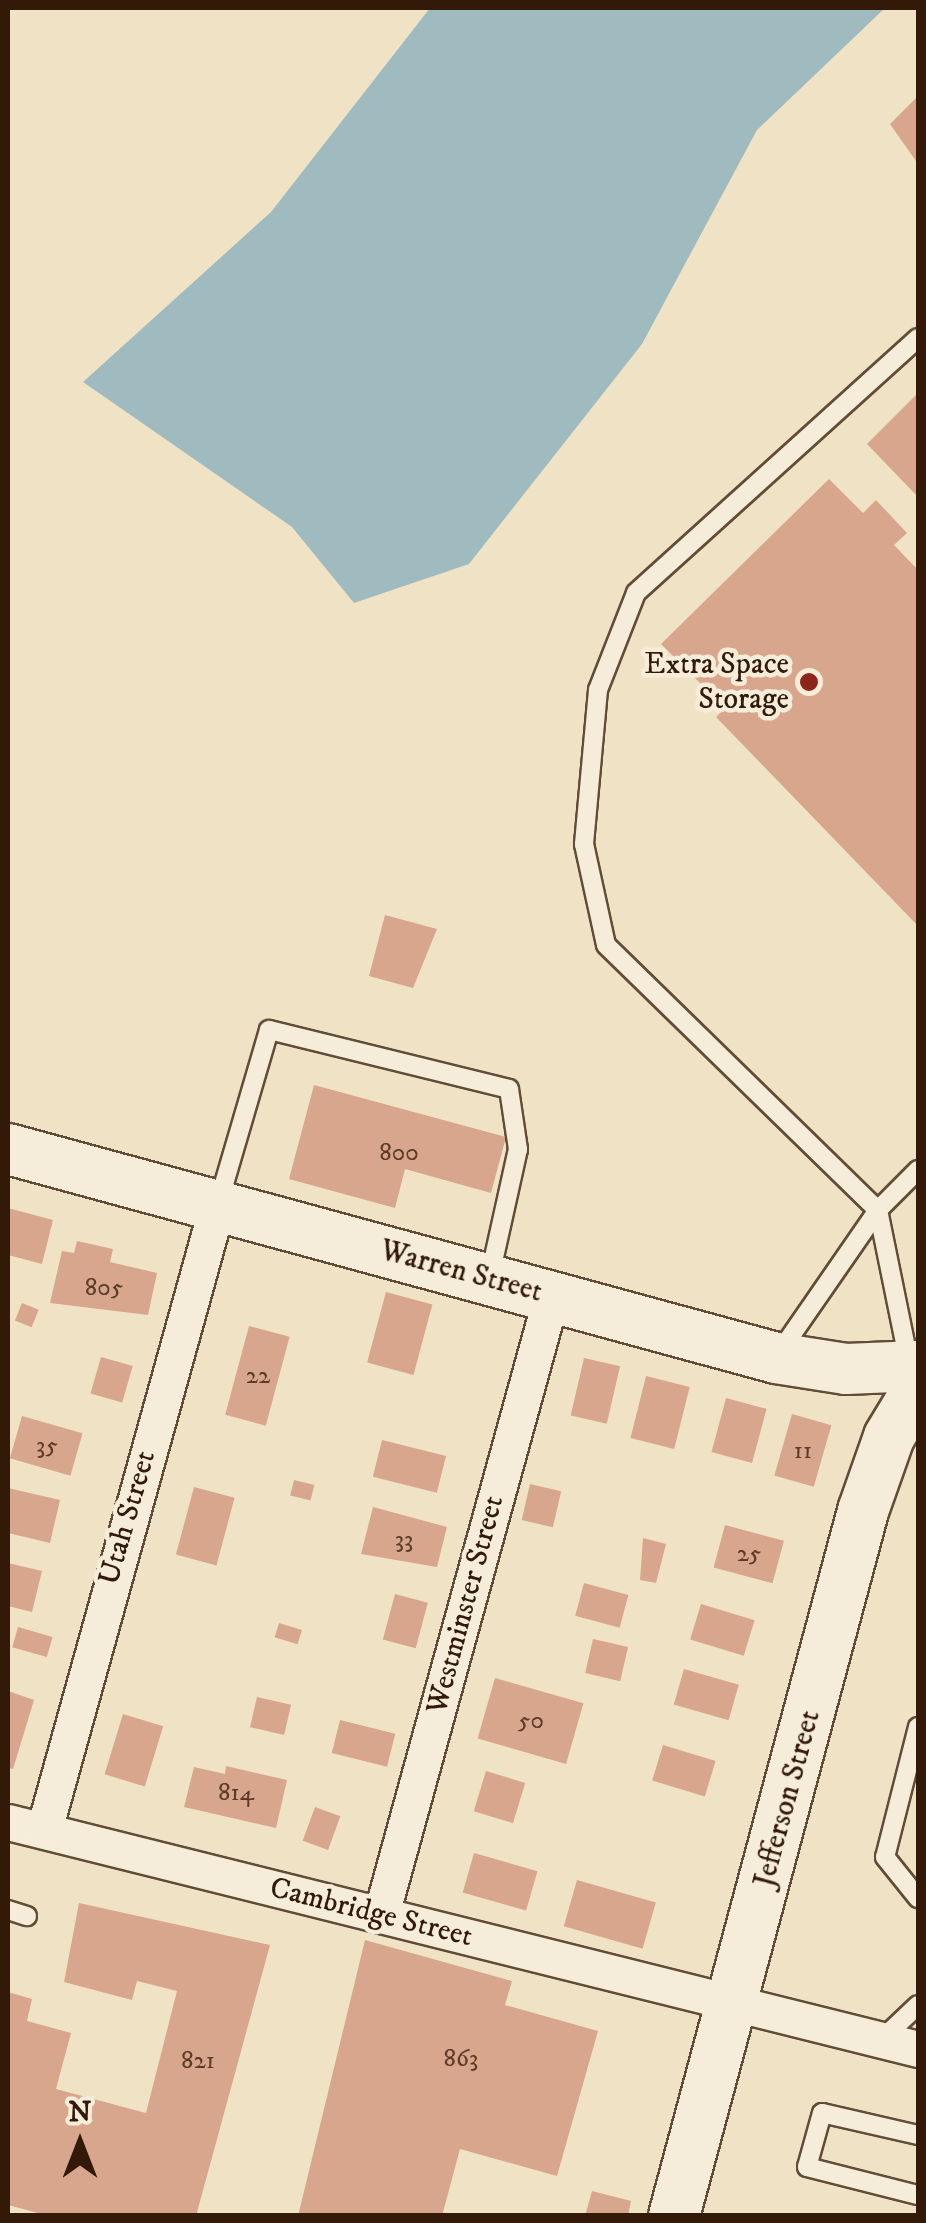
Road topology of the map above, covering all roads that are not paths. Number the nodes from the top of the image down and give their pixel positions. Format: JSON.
{"nodes":[{"id":1,"x":918,"y":338,"type":"edge"},
{"id":2,"x":8,"y":1149,"type":"edge"},
{"id":3,"x":918,"y":1170,"type":"edge"},
{"id":4,"x":217,"y":1206,"type":"junction"},
{"id":5,"x":878,"y":1210,"type":"junction"},
{"id":6,"x":489,"y":1280,"type":"junction"},
{"id":7,"x":551,"y":1296,"type":"junction"},
{"id":8,"x":776,"y":1358,"type":"junction"},
{"id":9,"x":916,"y":1374,"type":"edge"},
{"id":10,"x":918,"y":1727,"type":"edge"},
{"id":11,"x":8,"y":1822,"type":"edge"},
{"id":12,"x":44,"y":1830,"type":"junction"},
{"id":13,"x":918,"y":1898,"type":"edge"},
{"id":14,"x":8,"y":1910,"type":"edge"},
{"id":15,"x":381,"y":1914,"type":"junction"},
{"id":16,"x":27,"y":1916,"type":"dead end"},
{"id":17,"x":918,"y":2005,"type":"edge"},
{"id":18,"x":734,"y":2009,"type":"junction"},
{"id":19,"x":880,"y":2041,"type":"junction"},
{"id":20,"x":918,"y":2049,"type":"edge"},
{"id":21,"x":918,"y":2135,"type":"edge"},
{"id":22,"x":918,"y":2195,"type":"edge"},
{"id":23,"x":674,"y":2216,"type":"edge"}],
"edges":[{"from":1,"to":5,"type":"lane"},
{"from":2,"to":4,"type":"street","name":"Warren Street"},
{"from":3,"to":5,"type":"lane"},
{"from":4,"to":6,"type":"street","name":"Warren Street"},
{"from":4,"to":6,"type":"lane"},
{"from":4,"to":12,"type":"street","name":"Utah Street"},
{"from":5,"to":8,"type":"lane"},
{"from":5,"to":9,"type":"lane"},
{"from":6,"to":7,"type":"street","name":"Warren Street"},
{"from":7,"to":8,"type":"street","name":"Warren Street"},
{"from":7,"to":15,"type":"street","name":"Westminster Street"},
{"from":8,"to":9,"type":"street","name":"Warren Street"},
{"from":9,"to":18,"type":"street","name":"Jefferson Street"},
{"from":10,"to":13,"type":"lane"},
{"from":11,"to":12,"type":"street","name":"Cambridge Street"},
{"from":12,"to":15,"type":"street","name":"Cambridge Street"},
{"from":14,"to":16,"type":"lane"},
{"from":15,"to":18,"type":"street","name":"Cambridge Street"},
{"from":17,"to":19,"type":"lane"},
{"from":18,"to":19,"type":"street","name":"Cambridge Street"},
{"from":18,"to":23,"type":"street","name":"Jefferson Street"},
{"from":19,"to":20,"type":"street","name":"Cambridge Street"},
{"from":21,"to":22,"type":"lane"}]}
